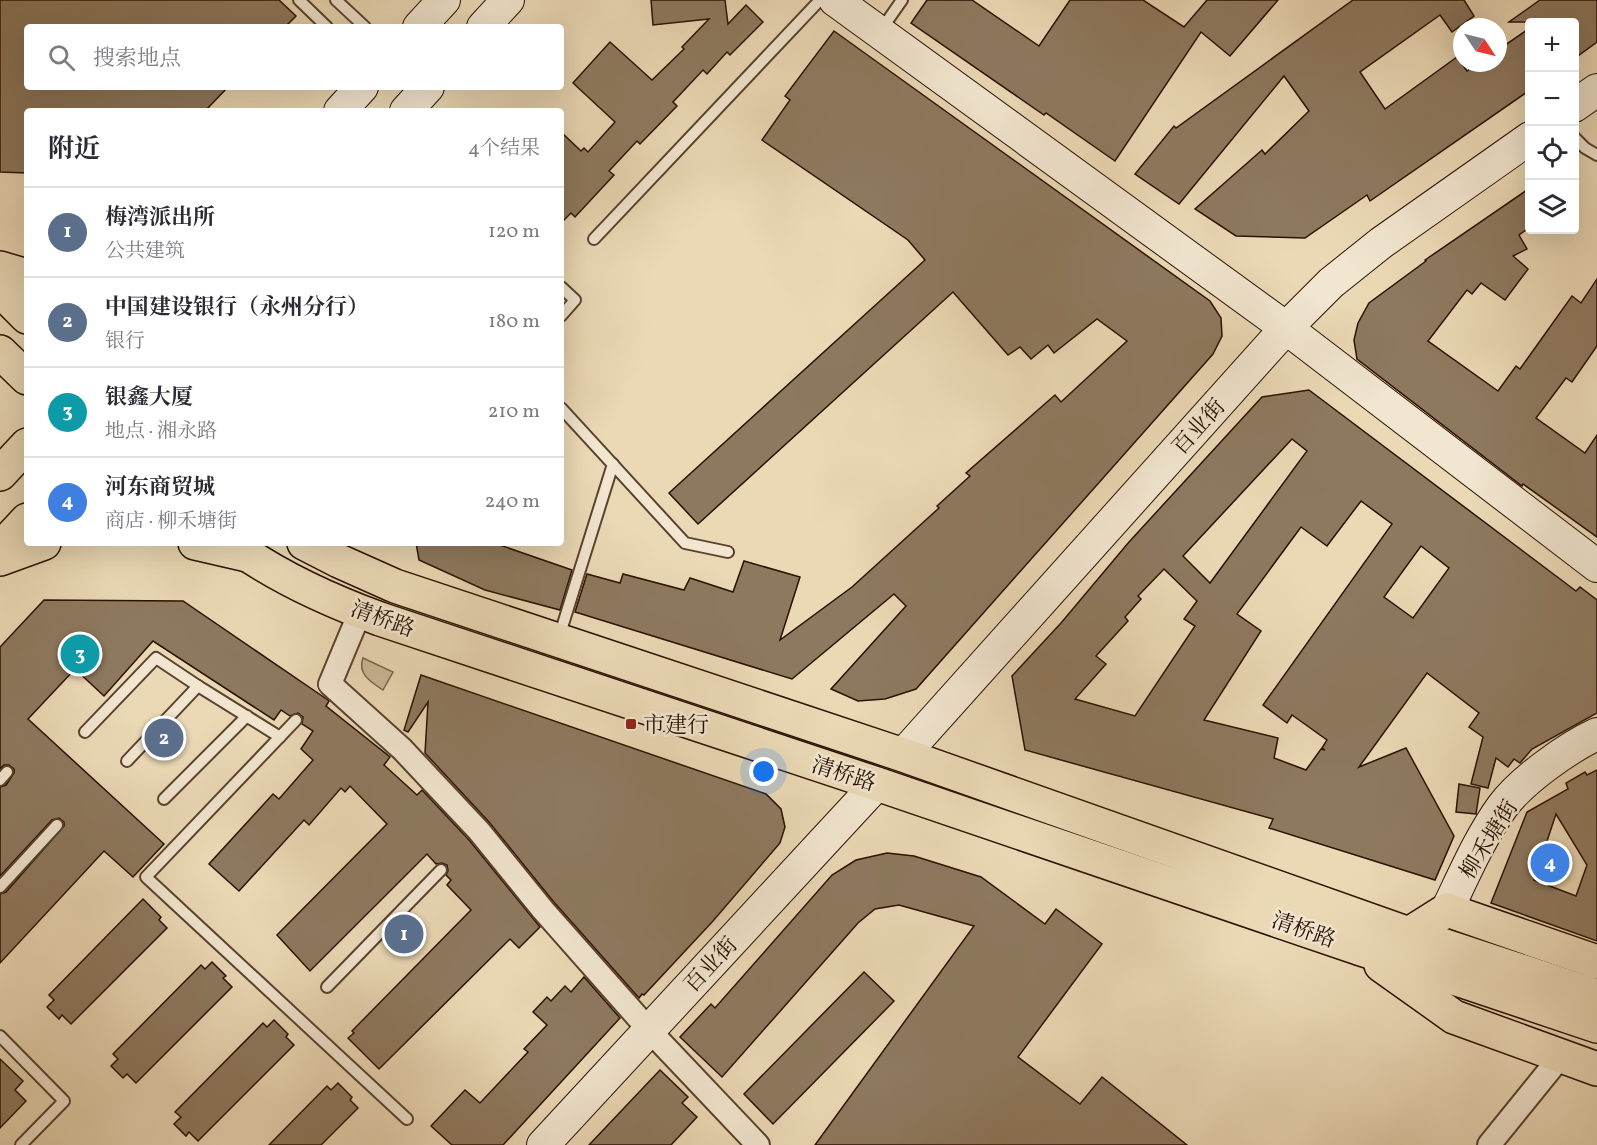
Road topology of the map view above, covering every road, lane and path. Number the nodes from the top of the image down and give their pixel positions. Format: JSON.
{"nodes":[{"id":1,"x":299,"y":0,"type":"edge"},
{"id":2,"x":336,"y":0,"type":"edge"},
{"id":3,"x":444,"y":0,"type":"edge"},
{"id":4,"x":508,"y":0,"type":"edge"},
{"id":5,"x":820,"y":0,"type":"edge"},
{"id":6,"x":835,"y":0,"type":"edge"},
{"id":7,"x":902,"y":0,"type":"edge"},
{"id":8,"x":324,"y":24,"type":"edge"},
{"id":9,"x":362,"y":24,"type":"edge"},
{"id":10,"x":422,"y":24,"type":"edge"},
{"id":11,"x":486,"y":24,"type":"edge"},
{"id":12,"x":879,"y":32,"type":"junction"},
{"id":13,"x":359,"y":90,"type":"edge"},
{"id":14,"x":425,"y":90,"type":"edge"},
{"id":15,"x":1597,"y":90,"type":"edge"},
{"id":16,"x":1579,"y":103,"type":"edge"},
{"id":17,"x":343,"y":108,"type":"edge"},
{"id":18,"x":409,"y":108,"type":"edge"},
{"id":19,"x":1579,"y":141,"type":"edge"},
{"id":20,"x":1525,"y":142,"type":"edge"},
{"id":21,"x":1597,"y":155,"type":"edge"},
{"id":22,"x":594,"y":239,"type":"dead end"},
{"id":23,"x":0,"y":268,"type":"edge"},
{"id":24,"x":24,"y":275,"type":"edge"},
{"id":25,"x":0,"y":290,"type":"edge"},
{"id":26,"x":564,"y":290,"type":"edge"},
{"id":27,"x":564,"y":313,"type":"edge"},
{"id":28,"x":24,"y":314,"type":"edge"},
{"id":29,"x":1286,"y":328,"type":"junction"},
{"id":30,"x":0,"y":352,"type":"edge"},
{"id":31,"x":24,"y":375,"type":"edge"},
{"id":32,"x":564,"y":411,"type":"edge"},
{"id":33,"x":24,"y":448,"type":"edge"},
{"id":34,"x":613,"y":464,"type":"junction"},
{"id":35,"x":0,"y":474,"type":"edge"},
{"id":36,"x":24,"y":523,"type":"edge"},
{"id":37,"x":36,"y":546,"type":"edge"},
{"id":38,"x":310,"y":546,"type":"edge"},
{"id":39,"x":245,"y":547,"type":"edge"},
{"id":40,"x":0,"y":549,"type":"edge"},
{"id":41,"x":728,"y":552,"type":"dead end"},
{"id":42,"x":0,"y":559,"type":"edge"},
{"id":43,"x":1597,"y":566,"type":"edge"},
{"id":44,"x":360,"y":612,"type":"junction"},
{"id":45,"x":558,"y":640,"type":"junction"},
{"id":46,"x":198,"y":686,"type":"junction"},
{"id":47,"x":247,"y":716,"type":"junction"},
{"id":48,"x":296,"y":720,"type":"dead end"},
{"id":49,"x":84,"y":732,"type":"dead end"},
{"id":50,"x":1597,"y":734,"type":"edge"},
{"id":51,"x":280,"y":737,"type":"junction"},
{"id":52,"x":903,"y":754,"type":"junction"},
{"id":53,"x":127,"y":761,"type":"dead end"},
{"id":54,"x":877,"y":784,"type":"junction"},
{"id":55,"x":164,"y":799,"type":"dead end"},
{"id":56,"x":57,"y":825,"type":"dead end"},
{"id":57,"x":441,"y":870,"type":"dead end"},
{"id":58,"x":0,"y":887,"type":"edge"},
{"id":59,"x":1447,"y":910,"type":"junction"},
{"id":60,"x":1409,"y":934,"type":"junction"},
{"id":61,"x":1358,"y":948,"type":"junction"},
{"id":62,"x":1597,"y":962,"type":"edge"},
{"id":63,"x":1463,"y":966,"type":"junction"},
{"id":64,"x":327,"y":987,"type":"dead end"},
{"id":65,"x":1597,"y":996,"type":"edge"},
{"id":66,"x":1597,"y":1026,"type":"edge"},
{"id":67,"x":649,"y":1030,"type":"junction"},
{"id":68,"x":3,"y":1044,"type":"edge"},
{"id":69,"x":1561,"y":1056,"type":"junction"},
{"id":70,"x":1597,"y":1069,"type":"edge"},
{"id":71,"x":407,"y":1119,"type":"dead end"},
{"id":72,"x":21,"y":1145,"type":"edge"},
{"id":73,"x":543,"y":1145,"type":"edge"},
{"id":74,"x":758,"y":1145,"type":"edge"},
{"id":75,"x":1489,"y":1145,"type":"edge"}],
"edges":[{"from":1,"to":8,"type":"lane"},
{"from":2,"to":9,"type":"lane"},
{"from":3,"to":10,"type":"street"},
{"from":4,"to":11,"type":"street"},
{"from":5,"to":22,"type":"lane"},
{"from":6,"to":12,"type":"street"},
{"from":7,"to":12,"type":"lane"},
{"from":12,"to":29,"type":"street"},
{"from":13,"to":17,"type":"street"},
{"from":14,"to":18,"type":"street"},
{"from":15,"to":16,"type":"street"},
{"from":19,"to":21,"type":"lane"},
{"from":20,"to":29,"type":"street","name":"百业街"},
{"from":23,"to":24,"type":"main road"},
{"from":25,"to":28,"type":"main road"},
{"from":26,"to":27,"type":"lane"},
{"from":29,"to":43,"type":"street"},
{"from":29,"to":52,"type":"street","name":"百业街"},
{"from":30,"to":31,"type":"main road"},
{"from":32,"to":34,"type":"lane"},
{"from":33,"to":35,"type":"main road"},
{"from":34,"to":41,"type":"lane"},
{"from":34,"to":45,"type":"lane"},
{"from":36,"to":40,"type":"main road"},
{"from":37,"to":42,"type":"main road"},
{"from":38,"to":45,"type":"main road","name":"清桥路"},
{"from":39,"to":44,"type":"main road","name":"清桥路"},
{"from":44,"to":54,"type":"main road","name":"清桥路"},
{"from":44,"to":67,"type":"street"},
{"from":45,"to":52,"type":"main road","name":"清桥路"},
{"from":46,"to":47,"type":"lane"},
{"from":46,"to":49,"type":"lane"},
{"from":46,"to":53,"type":"lane"},
{"from":47,"to":51,"type":"lane"},
{"from":47,"to":55,"type":"lane"},
{"from":48,"to":51,"type":"lane"},
{"from":50,"to":59,"type":"street","name":"柳禾塘街"},
{"from":51,"to":71,"type":"lane"},
{"from":52,"to":60,"type":"main road","name":"清桥路"},
{"from":54,"to":61,"type":"main road","name":"清桥路"},
{"from":54,"to":67,"type":"street","name":"百业街"},
{"from":56,"to":58,"type":"lane"},
{"from":57,"to":64,"type":"lane"},
{"from":59,"to":60,"type":"main road"},
{"from":59,"to":62,"type":"main road"},
{"from":60,"to":63,"type":"main road","name":"清桥路"},
{"from":61,"to":63,"type":"main road","name":"清桥路"},
{"from":61,"to":69,"type":"main road"},
{"from":63,"to":65,"type":"main road"},
{"from":63,"to":66,"type":"main road"},
{"from":67,"to":73,"type":"street","name":"百业街"},
{"from":67,"to":74,"type":"street"},
{"from":68,"to":72,"type":"lane"},
{"from":69,"to":70,"type":"main road"},
{"from":69,"to":75,"type":"street"}]}
